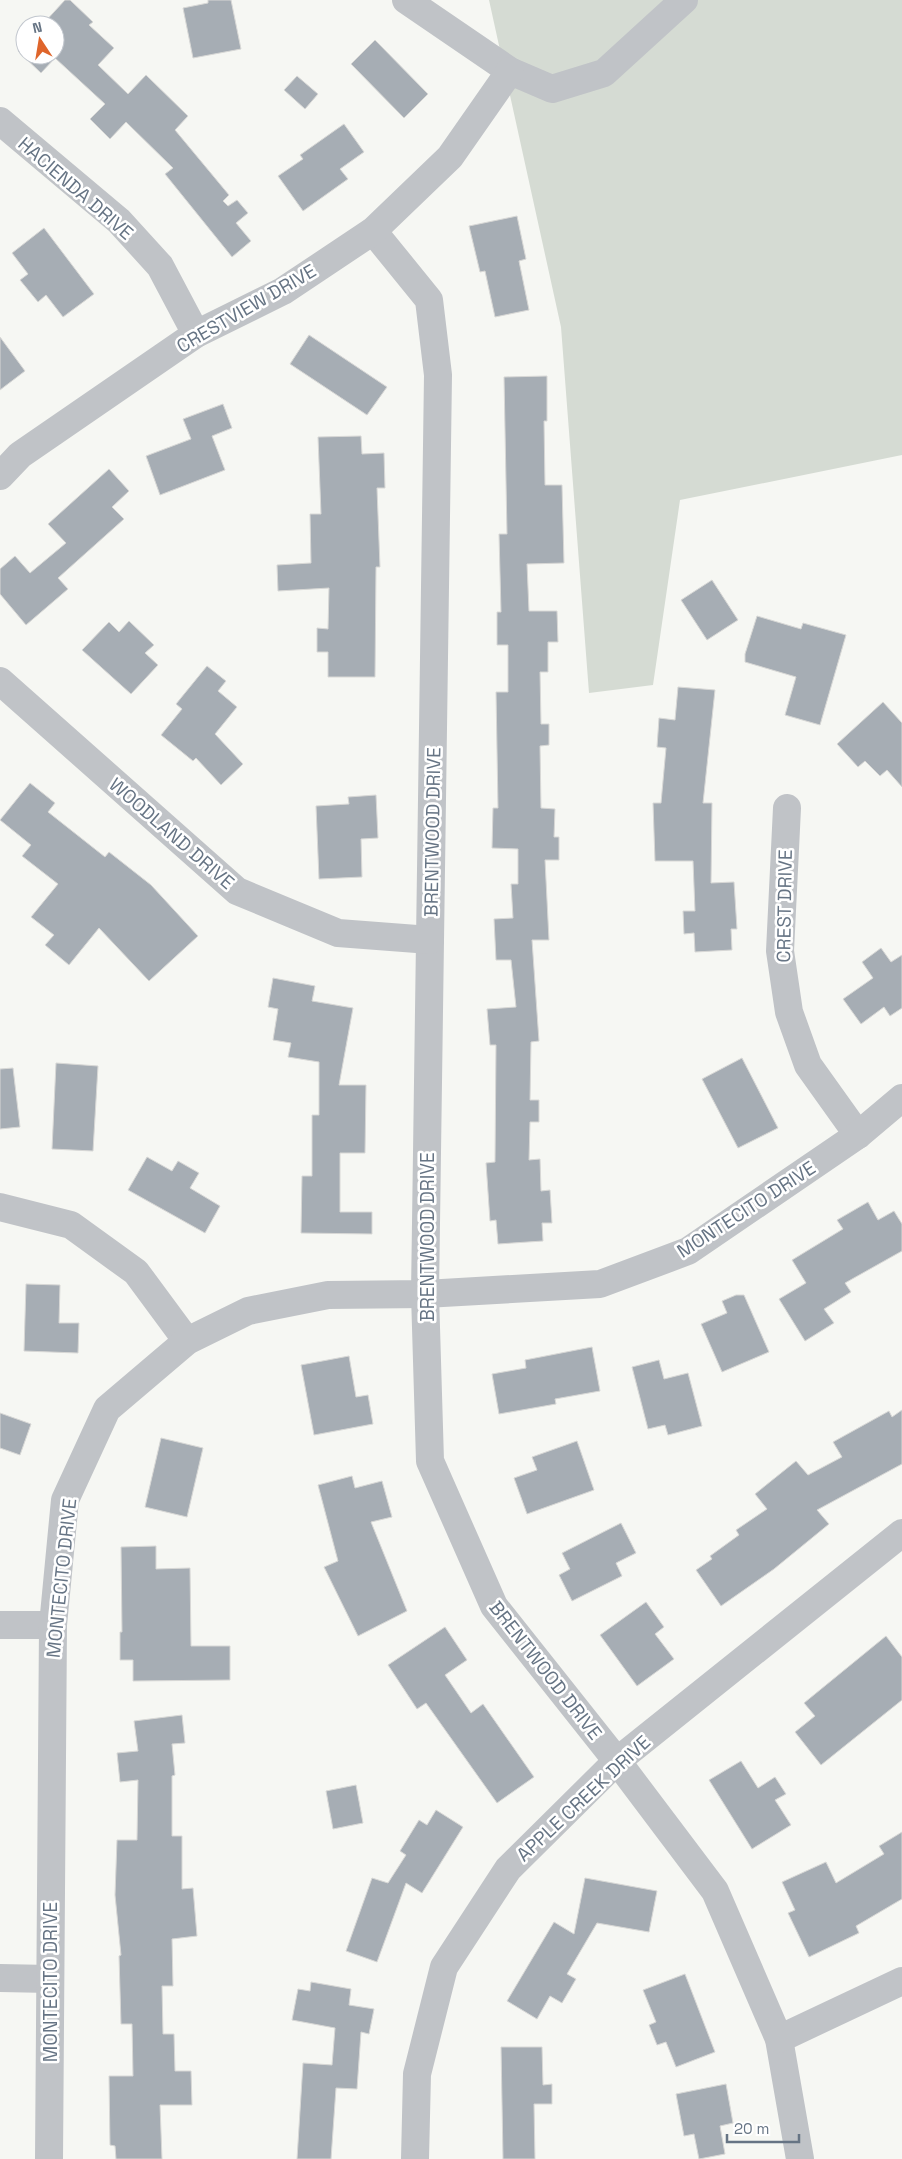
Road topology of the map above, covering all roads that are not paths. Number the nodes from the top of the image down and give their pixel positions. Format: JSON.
{"nodes":[{"id":1,"x":406,"y":0,"type":"edge"},
{"id":2,"x":684,"y":0,"type":"edge"},
{"id":3,"x":510,"y":71,"type":"junction"},
{"id":4,"x":0,"y":121,"type":"edge"},
{"id":5,"x":373,"y":231,"type":"junction"},
{"id":6,"x":196,"y":334,"type":"junction"},
{"id":7,"x":0,"y":476,"type":"edge"},
{"id":8,"x":0,"y":681,"type":"edge"},
{"id":9,"x":787,"y":808,"type":"dead end"},
{"id":10,"x":430,"y":940,"type":"junction"},
{"id":11,"x":902,"y":1098,"type":"edge"},
{"id":12,"x":858,"y":1135,"type":"junction"},
{"id":13,"x":0,"y":1207,"type":"edge"},
{"id":14,"x":425,"y":1294,"type":"junction"},
{"id":15,"x":187,"y":1341,"type":"junction"},
{"id":16,"x":902,"y":1533,"type":"edge"},
{"id":17,"x":0,"y":1625,"type":"edge"},
{"id":18,"x":53,"y":1625,"type":"junction"},
{"id":19,"x":617,"y":1761,"type":"junction"},
{"id":20,"x":0,"y":1978,"type":"edge"},
{"id":21,"x":50,"y":1979,"type":"junction"},
{"id":22,"x":902,"y":1981,"type":"edge"},
{"id":23,"x":779,"y":2039,"type":"junction"},
{"id":24,"x":50,"y":2159,"type":"edge"},
{"id":25,"x":415,"y":2159,"type":"edge"},
{"id":26,"x":800,"y":2159,"type":"edge"}],
"edges":[{"from":1,"to":3,"type":"street"},
{"from":2,"to":3,"type":"street"},
{"from":3,"to":5,"type":"street","name":"CRESTVIEW DRIVE"},
{"from":4,"to":6,"type":"street","name":"HACIENDA DRIVE"},
{"from":5,"to":6,"type":"street","name":"CRESTVIEW DRIVE"},
{"from":5,"to":10,"type":"street","name":"BRENTWOOD DRIVE"},
{"from":6,"to":7,"type":"street","name":"CRESTVIEW DRIVE"},
{"from":8,"to":10,"type":"street","name":"WOODLAND DRIVE"},
{"from":9,"to":12,"type":"street","name":"CREST DRIVE"},
{"from":10,"to":14,"type":"street","name":"BRENTWOOD DRIVE"},
{"from":11,"to":12,"type":"street","name":"MONTECITO DRIVE"},
{"from":12,"to":14,"type":"street","name":"MONTECITO DRIVE"},
{"from":13,"to":15,"type":"street"},
{"from":14,"to":15,"type":"street","name":"MONTECITO DRIVE"},
{"from":14,"to":19,"type":"street","name":"BRENTWOOD DRIVE"},
{"from":15,"to":18,"type":"street","name":"MONTECITO DRIVE"},
{"from":16,"to":19,"type":"street","name":"APPLE CREEK DRIVE"},
{"from":17,"to":18,"type":"street"},
{"from":18,"to":21,"type":"street","name":"MONTECITO DRIVE"},
{"from":19,"to":23,"type":"street","name":"BRENTWOOD DRIVE"},
{"from":19,"to":25,"type":"street","name":"APPLE CREEK DRIVE"},
{"from":20,"to":21,"type":"street"},
{"from":21,"to":24,"type":"street","name":"MONTECITO DRIVE"},
{"from":22,"to":23,"type":"street"},
{"from":23,"to":26,"type":"street","name":"BRENTWOOD DRIVE"}]}
